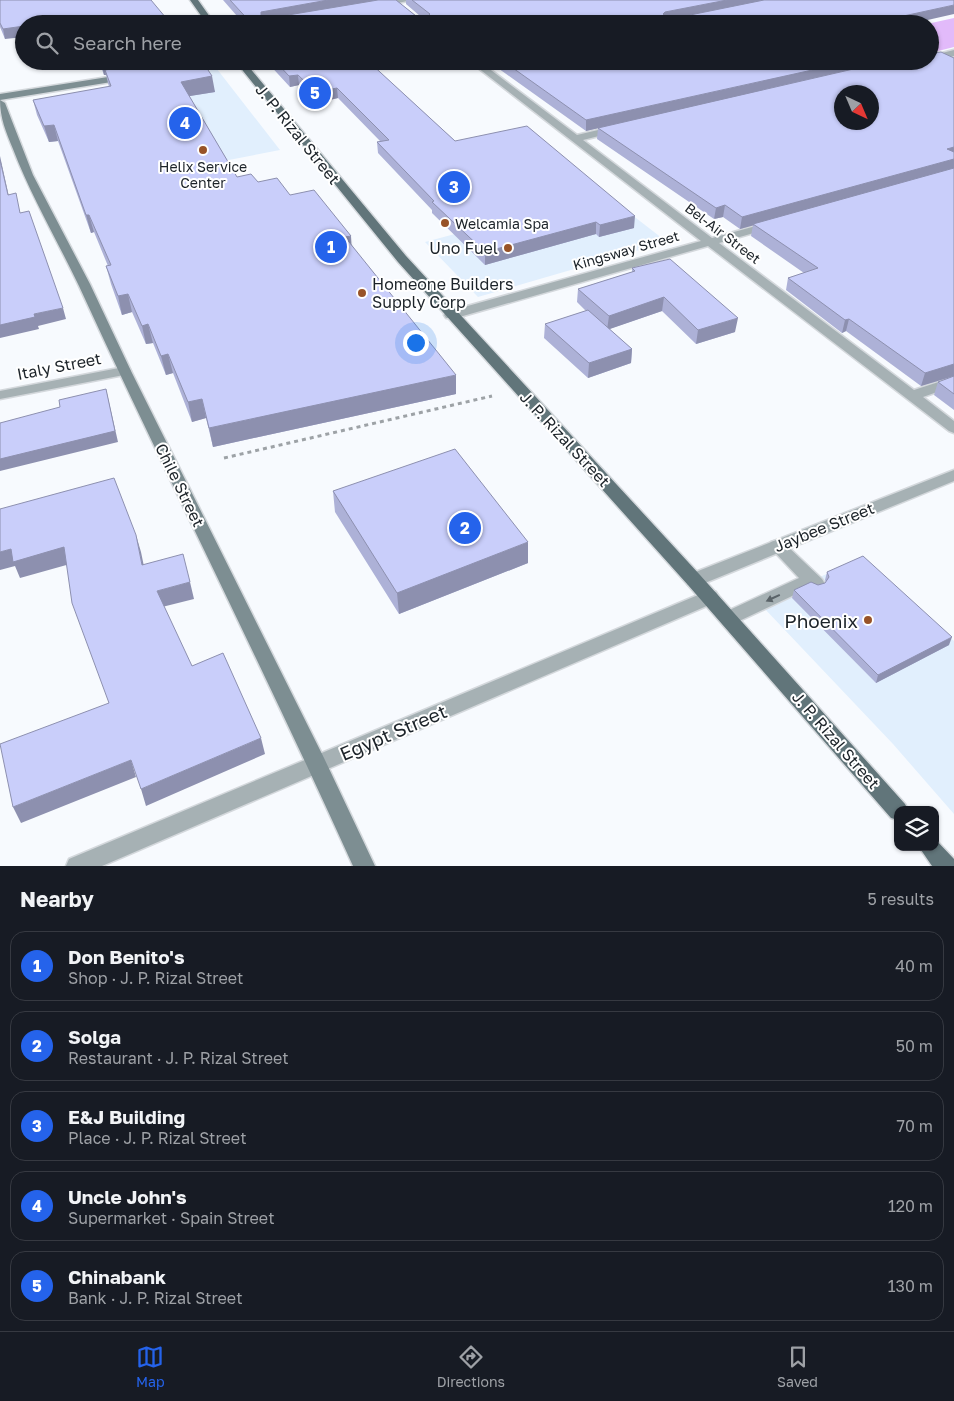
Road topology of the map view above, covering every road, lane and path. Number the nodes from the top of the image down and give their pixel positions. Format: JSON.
{"nodes":[{"id":1,"x":194,"y":0,"type":"edge"},
{"id":2,"x":400,"y":2,"type":"edge"},
{"id":3,"x":368,"y":7,"type":"edge"},
{"id":4,"x":205,"y":15,"type":"edge"},
{"id":5,"x":954,"y":54,"type":"edge"},
{"id":6,"x":939,"y":57,"type":"edge"},
{"id":7,"x":246,"y":70,"type":"edge"},
{"id":8,"x":485,"y":70,"type":"edge"},
{"id":9,"x":141,"y":74,"type":"edge"},
{"id":10,"x":0,"y":97,"type":"edge"},
{"id":11,"x":0,"y":103,"type":"edge"},
{"id":12,"x":623,"y":128,"type":"edge"},
{"id":13,"x":575,"y":139,"type":"junction"},
{"id":14,"x":785,"y":221,"type":"edge"},
{"id":15,"x":710,"y":242,"type":"junction"},
{"id":16,"x":451,"y":314,"type":"junction"},
{"id":17,"x":124,"y":372,"type":"junction"},
{"id":18,"x":954,"y":381,"type":"edge"},
{"id":19,"x":520,"y":390,"type":"junction"},
{"id":20,"x":0,"y":395,"type":"edge"},
{"id":21,"x":912,"y":396,"type":"junction"},
{"id":22,"x":954,"y":428,"type":"edge"},
{"id":23,"x":224,"y":458,"type":"dead end"},
{"id":24,"x":954,"y":475,"type":"edge"},
{"id":25,"x":777,"y":546,"type":"junction"},
{"id":26,"x":694,"y":580,"type":"junction"},
{"id":27,"x":710,"y":597,"type":"junction"},
{"id":28,"x":729,"y":618,"type":"junction"},
{"id":29,"x":317,"y":764,"type":"junction"},
{"id":30,"x":894,"y":806,"type":"edge"},
{"id":31,"x":933,"y":851,"type":"edge"},
{"id":32,"x":77,"y":866,"type":"edge"},
{"id":33,"x":364,"y":866,"type":"edge"},
{"id":34,"x":946,"y":866,"type":"edge"}],
"edges":[{"from":1,"to":4,"type":"main road"},
{"from":2,"to":3,"type":"street"},
{"from":5,"to":6,"type":"street"},
{"from":7,"to":16,"type":"main road","name":"J. P. Rizal Street"},
{"from":8,"to":13,"type":"street","name":"Bel-Air Street"},
{"from":9,"to":10,"type":"street"},
{"from":11,"to":17,"type":"street","name":"Chile Street"},
{"from":12,"to":13,"type":"street"},
{"from":13,"to":15,"type":"street","name":"Bel-Air Street"},
{"from":14,"to":15,"type":"street","name":"Kingsway Street"},
{"from":15,"to":16,"type":"street","name":"Kingsway Street"},
{"from":15,"to":21,"type":"street","name":"Bel-Air Street"},
{"from":16,"to":19,"type":"main road","name":"J. P. Rizal Street"},
{"from":17,"to":20,"type":"street","name":"Italy Street"},
{"from":17,"to":29,"type":"street","name":"Chile Street"},
{"from":18,"to":21,"type":"street"},
{"from":19,"to":23,"type":"path"},
{"from":19,"to":26,"type":"main road","name":"J. P. Rizal Street"},
{"from":21,"to":22,"type":"street","name":"Bel-Air Street"},
{"from":24,"to":25,"type":"street","name":"Jaybee Street"},
{"from":25,"to":26,"type":"street","name":"Jaybee Street"},
{"from":25,"to":28,"type":"street","one_way":true},
{"from":26,"to":27,"type":"main road","name":"J. P. Rizal Street"},
{"from":27,"to":28,"type":"main road","name":"J. P. Rizal Street"},
{"from":27,"to":29,"type":"street","name":"Egypt Street"},
{"from":28,"to":30,"type":"main road","name":"J. P. Rizal Street"},
{"from":29,"to":32,"type":"street","name":"Egypt Street"},
{"from":29,"to":33,"type":"street","name":"Chile Street"},
{"from":31,"to":34,"type":"main road"}]}
